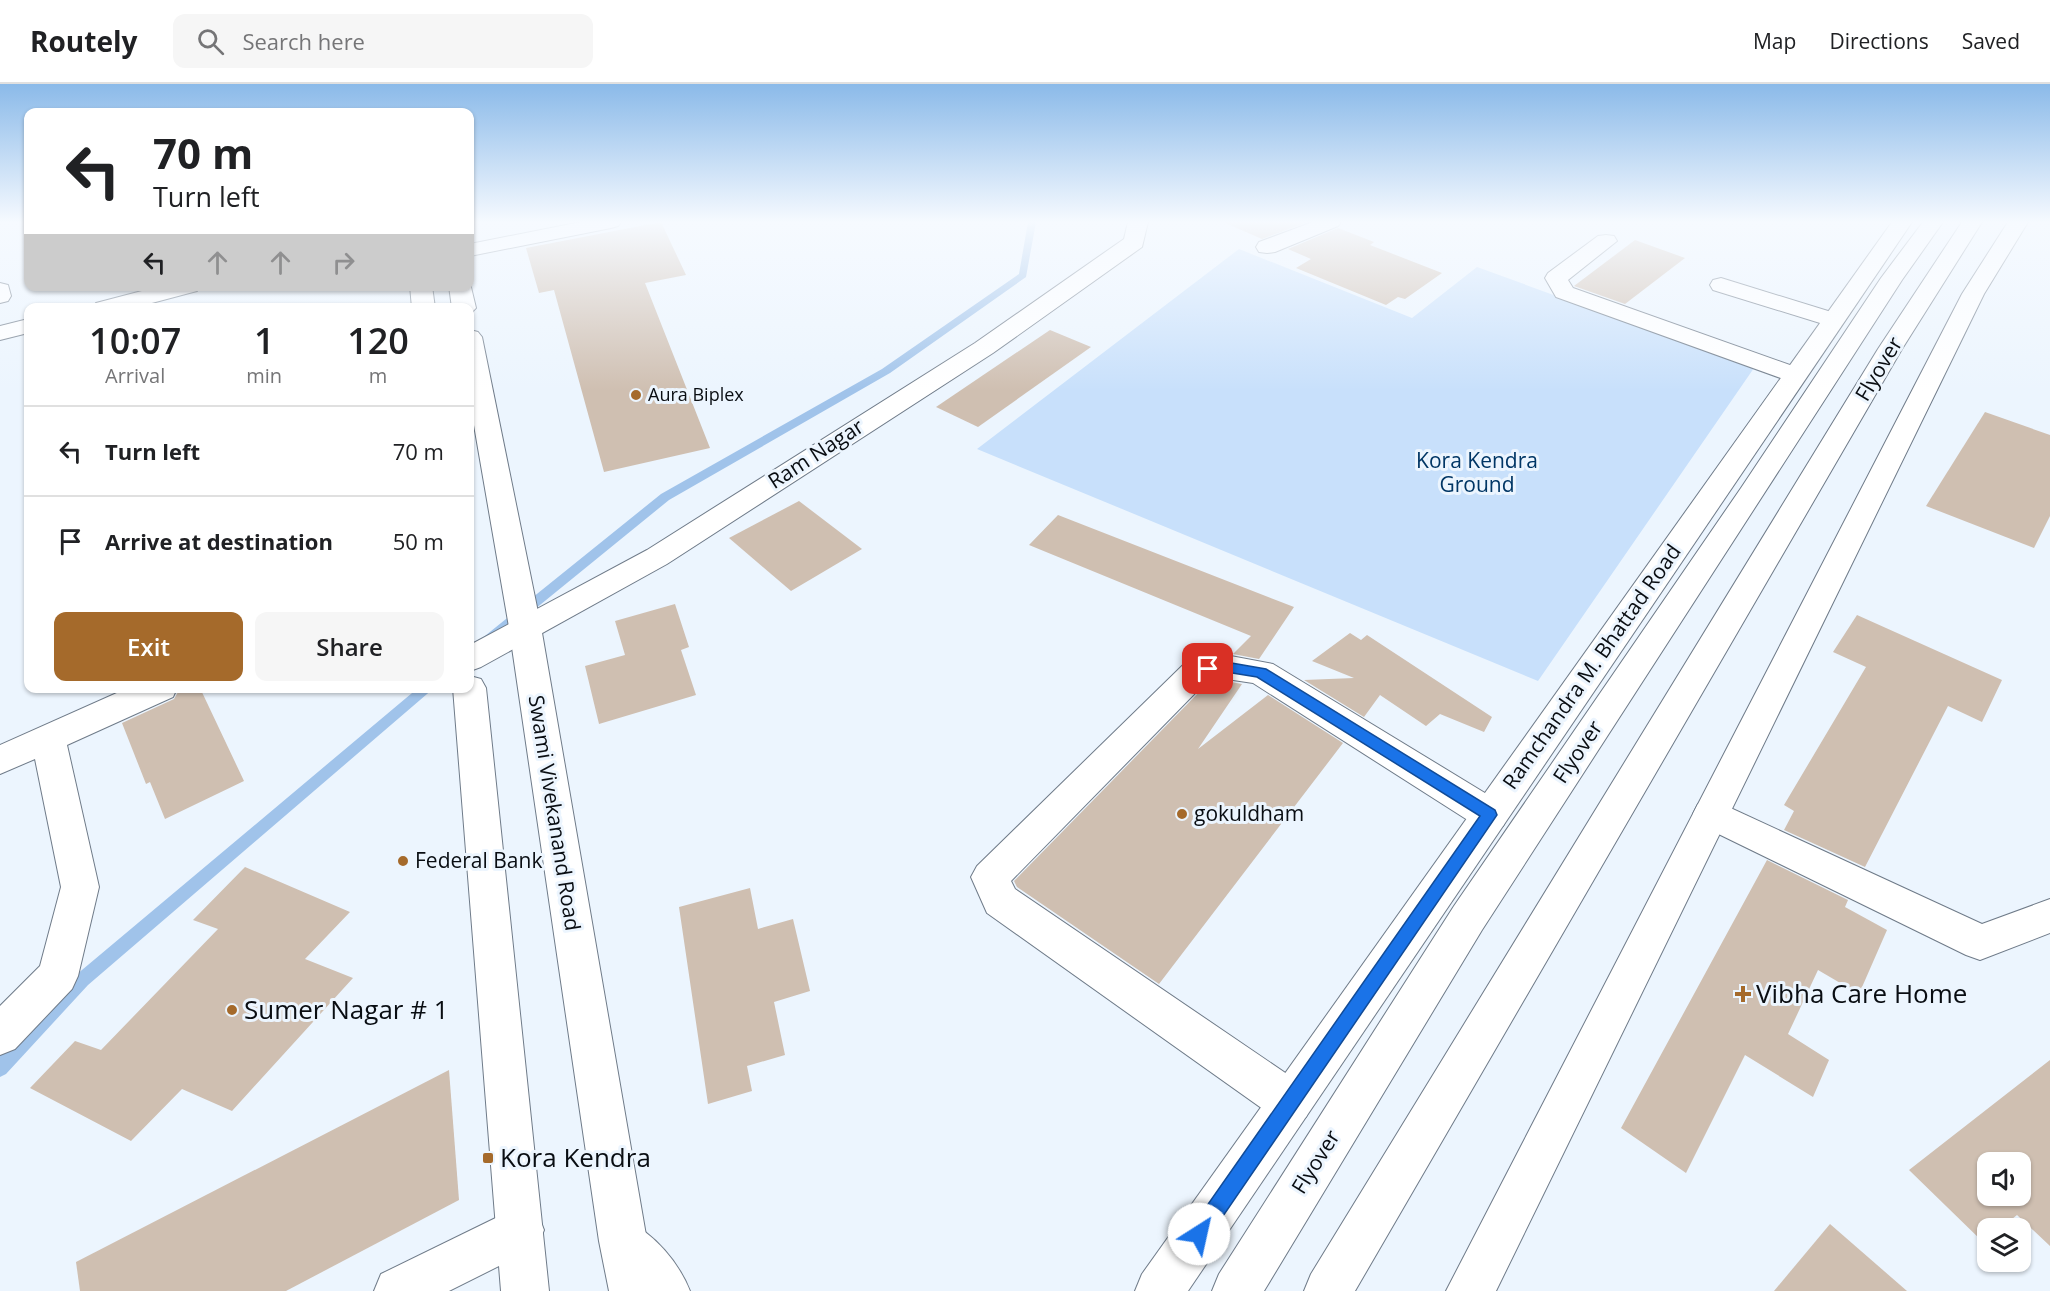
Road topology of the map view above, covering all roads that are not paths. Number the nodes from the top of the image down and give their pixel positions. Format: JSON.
{"nodes":[{"id":1,"x":1083,"y":278,"type":"edge"},
{"id":2,"x":1556,"y":278,"type":"edge"},
{"id":3,"x":1862,"y":278,"type":"edge"},
{"id":4,"x":1892,"y":278,"type":"edge"},
{"id":5,"x":1936,"y":278,"type":"edge"},
{"id":6,"x":1983,"y":278,"type":"edge"},
{"id":7,"x":1721,"y":285,"type":"dead end"},
{"id":8,"x":0,"y":290,"type":"edge"},
{"id":9,"x":170,"y":291,"type":"edge"},
{"id":10,"x":0,"y":296,"type":"edge"},
{"id":11,"x":123,"y":303,"type":"edge"},
{"id":12,"x":1833,"y":320,"type":"junction"},
{"id":13,"x":24,"y":327,"type":"edge"},
{"id":14,"x":0,"y":333,"type":"edge"},
{"id":15,"x":474,"y":358,"type":"edge"},
{"id":16,"x":1795,"y":375,"type":"junction"},
{"id":17,"x":523,"y":617,"type":"junction"},
{"id":18,"x":474,"y":656,"type":"edge"},
{"id":19,"x":150,"y":693,"type":"edge"},
{"id":20,"x":469,"y":693,"type":"edge"},
{"id":21,"x":48,"y":739,"type":"junction"},
{"id":22,"x":0,"y":760,"type":"edge"},
{"id":23,"x":1711,"y":814,"type":"junction"},
{"id":24,"x":1490,"y":815,"type":"junction"},
{"id":25,"x":2050,"y":916,"type":"edge"},
{"id":26,"x":0,"y":1035,"type":"edge"},
{"id":27,"x":1290,"y":1102,"type":"junction"},
{"id":28,"x":520,"y":1230,"type":"junction"},
{"id":29,"x":623,"y":1241,"type":"junction"},
{"id":30,"x":398,"y":1291,"type":"edge"},
{"id":31,"x":525,"y":1291,"type":"edge"},
{"id":32,"x":633,"y":1291,"type":"edge"},
{"id":33,"x":666,"y":1291,"type":"edge"},
{"id":34,"x":1159,"y":1291,"type":"edge"},
{"id":35,"x":1236,"y":1291,"type":"edge"},
{"id":36,"x":1328,"y":1291,"type":"edge"},
{"id":37,"x":1470,"y":1291,"type":"edge"}],
"edges":[{"from":1,"to":17,"type":"main road","name":"Ram Nagar"},
{"from":2,"to":16,"type":"main road"},
{"from":3,"to":12,"type":"main road","name":"Ramchandra M. Bhattad Road"},
{"from":4,"to":35,"type":"main road","name":"Flyover"},
{"from":5,"to":36,"type":"main road","name":"Flyover"},
{"from":6,"to":23,"type":"main road"},
{"from":7,"to":12,"type":"main road"},
{"from":8,"to":10,"type":"main road"},
{"from":9,"to":11,"type":"main road"},
{"from":12,"to":16,"type":"main road","name":"Ramchandra M. Bhattad Road"},
{"from":13,"to":14,"type":"main road"},
{"from":15,"to":17,"type":"main road","name":"Swami Vivekanand Road"},
{"from":16,"to":24,"type":"main road","name":"Ramchandra M. Bhattad Road"},
{"from":17,"to":18,"type":"main road","name":"Ram Nagar"},
{"from":17,"to":29,"type":"main road","name":"Swami Vivekanand Road"},
{"from":19,"to":21,"type":"main road"},
{"from":20,"to":28,"type":"main road"},
{"from":21,"to":22,"type":"main road"},
{"from":21,"to":26,"type":"main road"},
{"from":23,"to":25,"type":"main road"},
{"from":23,"to":37,"type":"main road"},
{"from":24,"to":27,"type":"main road","name":"Ramchandra M. Bhattad Road"},
{"from":24,"to":27,"type":"main road"},
{"from":27,"to":34,"type":"main road","name":"Ramchandra M. Bhattad Road"},
{"from":28,"to":30,"type":"main road"},
{"from":28,"to":31,"type":"main road"},
{"from":29,"to":32,"type":"main road","name":"Swami Vivekanand Road"},
{"from":29,"to":33,"type":"main road"}]}
